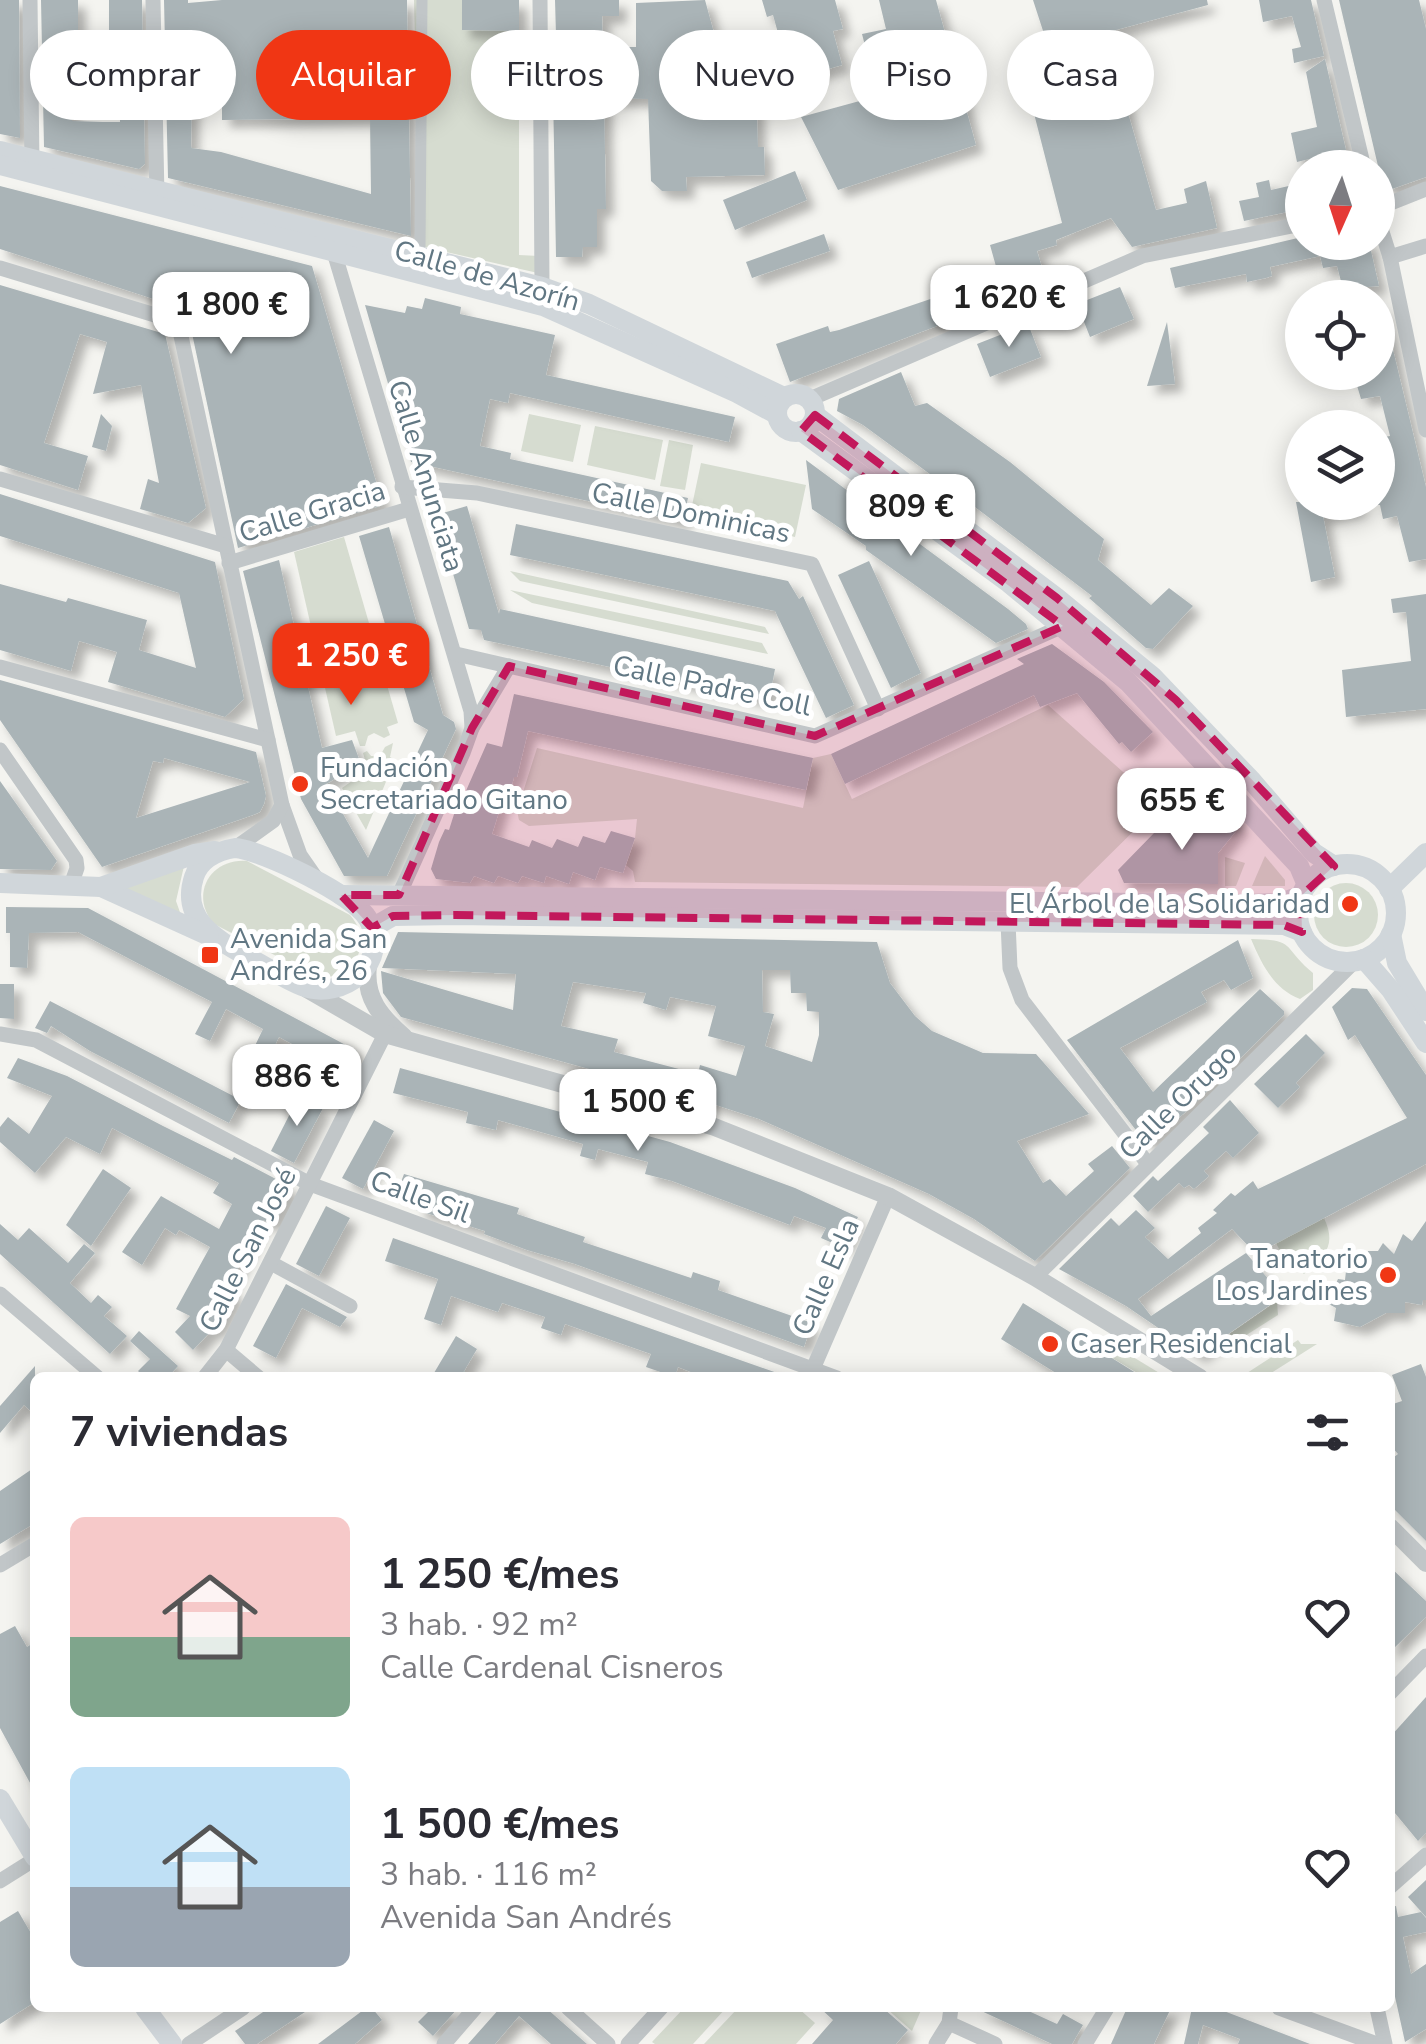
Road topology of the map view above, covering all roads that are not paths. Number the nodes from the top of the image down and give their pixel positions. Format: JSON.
{"nodes":[{"id":1,"x":30,"y":0,"type":"edge"},
{"id":2,"x":153,"y":0,"type":"edge"},
{"id":3,"x":422,"y":0,"type":"edge"},
{"id":4,"x":540,"y":0,"type":"edge"},
{"id":5,"x":1324,"y":0,"type":"edge"},
{"id":6,"x":1360,"y":150,"type":"edge"},
{"id":7,"x":0,"y":151,"type":"edge"},
{"id":8,"x":0,"y":166,"type":"edge"},
{"id":9,"x":32,"y":166,"type":"junction"},
{"id":10,"x":1426,"y":189,"type":"edge"},
{"id":11,"x":157,"y":200,"type":"junction"},
{"id":12,"x":1395,"y":201,"type":"edge"},
{"id":13,"x":1285,"y":227,"type":"edge"},
{"id":14,"x":336,"y":244,"type":"junction"},
{"id":15,"x":420,"y":246,"type":"dead end"},
{"id":16,"x":1426,"y":246,"type":"edge"},
{"id":17,"x":1395,"y":255,"type":"edge"},
{"id":18,"x":1391,"y":260,"type":"edge"},
{"id":19,"x":0,"y":268,"type":"edge"},
{"id":20,"x":542,"y":288,"type":"junction"},
{"id":21,"x":780,"y":405,"type":"junction"},
{"id":22,"x":809,"y":415,"type":"junction"},
{"id":23,"x":1426,"y":430,"type":"edge"},
{"id":24,"x":0,"y":479,"type":"edge"},
{"id":25,"x":402,"y":487,"type":"junction"},
{"id":26,"x":409,"y":509,"type":"junction"},
{"id":27,"x":226,"y":546,"type":"junction"},
{"id":28,"x":229,"y":563,"type":"junction"},
{"id":29,"x":1063,"y":626,"type":"junction"},
{"id":30,"x":456,"y":654,"type":"junction"},
{"id":31,"x":509,"y":666,"type":"junction"},
{"id":32,"x":0,"y":667,"type":"edge"},
{"id":33,"x":878,"y":709,"type":"junction"},
{"id":34,"x":472,"y":728,"type":"junction"},
{"id":35,"x":268,"y":740,"type":"junction"},
{"id":36,"x":0,"y":750,"type":"edge"},
{"id":37,"x":282,"y":805,"type":"junction"},
{"id":38,"x":229,"y":849,"type":"junction"},
{"id":39,"x":1426,"y":853,"type":"edge"},
{"id":40,"x":1334,"y":866,"type":"junction"},
{"id":41,"x":0,"y":883,"type":"edge"},
{"id":42,"x":71,"y":885,"type":"junction"},
{"id":43,"x":100,"y":886,"type":"junction"},
{"id":44,"x":1389,"y":888,"type":"junction"},
{"id":45,"x":331,"y":890,"type":"junction"},
{"id":46,"x":1304,"y":890,"type":"junction"},
{"id":47,"x":399,"y":896,"type":"junction"},
{"id":48,"x":1008,"y":922,"type":"junction"},
{"id":49,"x":372,"y":928,"type":"junction"},
{"id":50,"x":1302,"y":932,"type":"junction"},
{"id":51,"x":1391,"y":934,"type":"junction"},
{"id":52,"x":220,"y":942,"type":"junction"},
{"id":53,"x":1359,"y":960,"type":"junction"},
{"id":54,"x":368,"y":966,"type":"junction"},
{"id":55,"x":302,"y":986,"type":"junction"},
{"id":56,"x":1426,"y":1011,"type":"edge"},
{"id":57,"x":0,"y":1034,"type":"edge"},
{"id":58,"x":385,"y":1034,"type":"junction"},
{"id":59,"x":408,"y":1041,"type":"junction"},
{"id":60,"x":1426,"y":1043,"type":"edge"},
{"id":61,"x":1148,"y":1164,"type":"junction"},
{"id":62,"x":310,"y":1184,"type":"junction"},
{"id":63,"x":888,"y":1196,"type":"junction"},
{"id":64,"x":271,"y":1263,"type":"junction"},
{"id":65,"x":1035,"y":1277,"type":"junction"},
{"id":66,"x":0,"y":1294,"type":"edge"},
{"id":67,"x":350,"y":1306,"type":"dead end"},
{"id":68,"x":226,"y":1350,"type":"junction"},
{"id":69,"x":91,"y":1372,"type":"edge"},
{"id":70,"x":209,"y":1372,"type":"edge"},
{"id":71,"x":252,"y":1372,"type":"edge"},
{"id":72,"x":811,"y":1372,"type":"edge"},
{"id":73,"x":1184,"y":1372,"type":"edge"},
{"id":74,"x":1395,"y":1532,"type":"edge"},
{"id":75,"x":30,"y":1547,"type":"edge"},
{"id":76,"x":1426,"y":1563,"type":"edge"},
{"id":77,"x":0,"y":1565,"type":"edge"},
{"id":78,"x":1426,"y":1656,"type":"edge"},
{"id":79,"x":1395,"y":1688,"type":"edge"},
{"id":80,"x":0,"y":1799,"type":"edge"},
{"id":81,"x":30,"y":1850,"type":"edge"},
{"id":82,"x":1426,"y":1855,"type":"edge"},
{"id":83,"x":30,"y":1861,"type":"edge"},
{"id":84,"x":0,"y":1881,"type":"edge"},
{"id":85,"x":1395,"y":1882,"type":"edge"},
{"id":86,"x":149,"y":2012,"type":"edge"},
{"id":87,"x":237,"y":2012,"type":"edge"},
{"id":88,"x":472,"y":2012,"type":"edge"},
{"id":89,"x":572,"y":2012,"type":"edge"},
{"id":90,"x":657,"y":2012,"type":"edge"},
{"id":91,"x":1105,"y":2012,"type":"edge"},
{"id":92,"x":1291,"y":2012,"type":"edge"},
{"id":93,"x":1378,"y":2012,"type":"edge"},
{"id":94,"x":950,"y":2015,"type":"edge"},
{"id":95,"x":172,"y":2044,"type":"edge"},
{"id":96,"x":189,"y":2044,"type":"edge"},
{"id":97,"x":444,"y":2044,"type":"edge"},
{"id":98,"x":608,"y":2044,"type":"edge"},
{"id":99,"x":628,"y":2044,"type":"edge"},
{"id":100,"x":936,"y":2044,"type":"edge"},
{"id":101,"x":995,"y":2044,"type":"edge"},
{"id":102,"x":1085,"y":2044,"type":"edge"},
{"id":103,"x":1377,"y":2044,"type":"edge"},
{"id":104,"x":1385,"y":2044,"type":"edge"}],
"edges":[{"from":1,"to":9,"type":"street"},
{"from":2,"to":11,"type":"street"},
{"from":3,"to":15,"type":"street"},
{"from":4,"to":20,"type":"street"},
{"from":5,"to":6,"type":"street"},
{"from":7,"to":9,"type":"main road","name":"Calle de Azorín"},
{"from":8,"to":9,"type":"main road","name":"Calle de Azorín"},
{"from":9,"to":11,"type":"main road","name":"Calle de Azorín"},
{"from":10,"to":12,"type":"street"},
{"from":11,"to":14,"type":"main road","name":"Calle de Azorín"},
{"from":13,"to":22,"type":"street"},
{"from":14,"to":20,"type":"main road","name":"Calle de Azorín"},
{"from":14,"to":21,"type":"main road","name":"Calle de Azorín"},
{"from":14,"to":25,"type":"street","name":"Calle Anunciata"},
{"from":16,"to":17,"type":"street"},
{"from":18,"to":23,"type":"street"},
{"from":19,"to":27,"type":"street"},
{"from":20,"to":21,"type":"main road","name":"Calle de Azorín"},
{"from":21,"to":22,"type":"main road"},
{"from":21,"to":22,"type":"main road"},
{"from":22,"to":29,"type":"main road"},
{"from":22,"to":40,"type":"main road"},
{"from":24,"to":27,"type":"street"},
{"from":25,"to":26,"type":"street","name":"Calle Anunciata"},
{"from":25,"to":33,"type":"street","name":"Calle Dominicas"},
{"from":26,"to":28,"type":"street","name":"Calle Gracia"},
{"from":26,"to":30,"type":"street","name":"Calle Anunciata"},
{"from":27,"to":28,"type":"street"},
{"from":28,"to":35,"type":"street"},
{"from":29,"to":33,"type":"street","name":"Calle Padre Coll"},
{"from":29,"to":46,"type":"main road"},
{"from":30,"to":31,"type":"street","name":"Calle Padre Coll"},
{"from":30,"to":34,"type":"street","name":"Calle Anunciata"},
{"from":31,"to":33,"type":"street","name":"Calle Padre Coll"},
{"from":31,"to":34,"type":"street"},
{"from":32,"to":35,"type":"street"},
{"from":34,"to":47,"type":"street"},
{"from":35,"to":37,"type":"street"},
{"from":36,"to":42,"type":"street"},
{"from":37,"to":38,"type":"street"},
{"from":37,"to":45,"type":"street"},
{"from":38,"to":43,"type":"main road"},
{"from":38,"to":45,"type":"main road"},
{"from":38,"to":52,"type":"main road"},
{"from":39,"to":44,"type":"main road"},
{"from":40,"to":44,"type":"main road"},
{"from":40,"to":46,"type":"main road"},
{"from":41,"to":42,"type":"main road"},
{"from":42,"to":43,"type":"main road"},
{"from":43,"to":52,"type":"main road"},
{"from":44,"to":51,"type":"main road"},
{"from":45,"to":47,"type":"main road"},
{"from":45,"to":49,"type":"main road"},
{"from":46,"to":47,"type":"main road"},
{"from":46,"to":50,"type":"main road"},
{"from":48,"to":49,"type":"main road"},
{"from":48,"to":50,"type":"main road"},
{"from":48,"to":61,"type":"street"},
{"from":49,"to":54,"type":"main road"},
{"from":50,"to":53,"type":"main road"},
{"from":51,"to":53,"type":"main road"},
{"from":51,"to":56,"type":"main road"},
{"from":52,"to":55,"type":"main road"},
{"from":53,"to":60,"type":"main road"},
{"from":53,"to":61,"type":"street","name":"Calle Orugo"},
{"from":54,"to":55,"type":"main road"},
{"from":54,"to":59,"type":"street"},
{"from":55,"to":58,"type":"street"},
{"from":57,"to":62,"type":"street","name":"Calle Sil"},
{"from":58,"to":59,"type":"street"},
{"from":58,"to":62,"type":"street","name":"Calle San José"},
{"from":59,"to":63,"type":"street"},
{"from":61,"to":65,"type":"street","name":"Calle Orugo"},
{"from":62,"to":64,"type":"street","name":"Calle San José"},
{"from":62,"to":72,"type":"street","name":"Calle Sil"},
{"from":63,"to":65,"type":"street"},
{"from":63,"to":72,"type":"street","name":"Calle Esla"},
{"from":64,"to":67,"type":"street"},
{"from":64,"to":68,"type":"street","name":"Calle San José"},
{"from":65,"to":73,"type":"street"},
{"from":66,"to":69,"type":"street"},
{"from":68,"to":70,"type":"street","name":"Calle San José"},
{"from":68,"to":71,"type":"street"},
{"from":74,"to":76,"type":"street"},
{"from":75,"to":77,"type":"street"},
{"from":78,"to":79,"type":"street"},
{"from":80,"to":81,"type":"main road"},
{"from":82,"to":85,"type":"street"},
{"from":83,"to":84,"type":"street"},
{"from":86,"to":95,"type":"main road"},
{"from":87,"to":96,"type":"street"},
{"from":88,"to":97,"type":"street"},
{"from":89,"to":98,"type":"street"},
{"from":90,"to":99,"type":"street"},
{"from":91,"to":102,"type":"street"},
{"from":92,"to":103,"type":"street"},
{"from":93,"to":104,"type":"street"},
{"from":94,"to":100,"type":"street"},
{"from":94,"to":101,"type":"street"}]}
